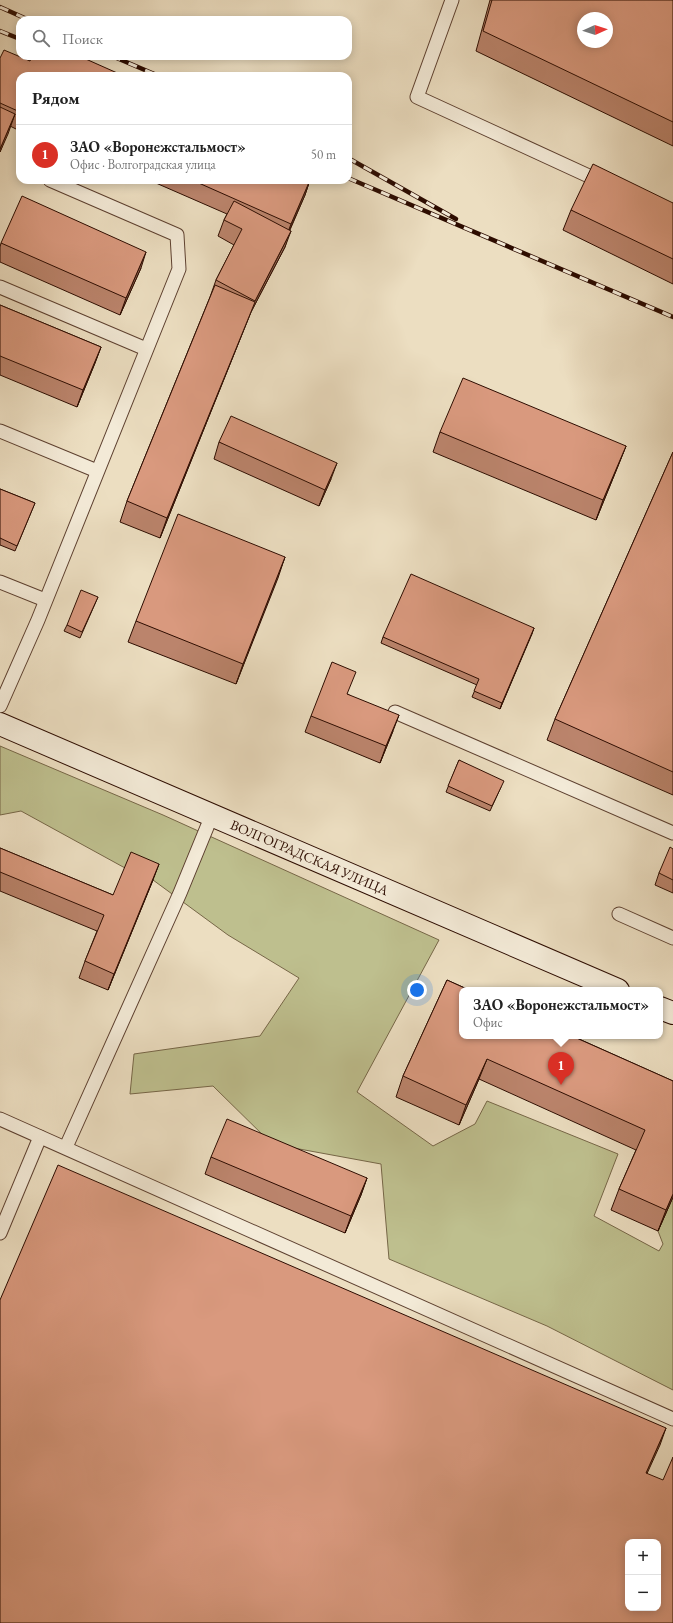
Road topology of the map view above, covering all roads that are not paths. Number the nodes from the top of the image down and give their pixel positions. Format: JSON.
{"nodes":[{"id":1,"x":452,"y":0,"type":"edge"},
{"id":2,"x":59,"y":184,"type":"edge"},
{"id":3,"x":618,"y":189,"type":"edge"},
{"id":4,"x":0,"y":287,"type":"edge"},
{"id":5,"x":146,"y":349,"type":"junction"},
{"id":6,"x":0,"y":431,"type":"edge"},
{"id":7,"x":97,"y":471,"type":"junction"},
{"id":8,"x":0,"y":582,"type":"edge"},
{"id":9,"x":45,"y":600,"type":"junction"},
{"id":10,"x":0,"y":706,"type":"edge"},
{"id":11,"x":395,"y":712,"type":"edge"},
{"id":12,"x":0,"y":724,"type":"edge"},
{"id":13,"x":212,"y":815,"type":"junction"},
{"id":14,"x":673,"y":833,"type":"edge"},
{"id":15,"x":619,"y":914,"type":"dead end"},
{"id":16,"x":673,"y":938,"type":"edge"},
{"id":17,"x":611,"y":987,"type":"edge"},
{"id":18,"x":663,"y":1009,"type":"edge"},
{"id":19,"x":673,"y":1014,"type":"edge"},
{"id":20,"x":0,"y":1119,"type":"edge"},
{"id":21,"x":40,"y":1137,"type":"junction"},
{"id":22,"x":66,"y":1147,"type":"junction"},
{"id":23,"x":0,"y":1233,"type":"edge"},
{"id":24,"x":673,"y":1419,"type":"edge"}],
"edges":[{"from":1,"to":3,"type":"lane"},
{"from":2,"to":5,"type":"lane"},
{"from":4,"to":5,"type":"lane"},
{"from":5,"to":7,"type":"lane"},
{"from":6,"to":7,"type":"lane"},
{"from":7,"to":9,"type":"lane"},
{"from":8,"to":9,"type":"lane"},
{"from":9,"to":10,"type":"lane"},
{"from":11,"to":14,"type":"lane"},
{"from":12,"to":13,"type":"main road","name":"ВОЛГОГРАДСКАЯ УЛИЦА"},
{"from":13,"to":17,"type":"main road","name":"ВОЛГОГРАДСКАЯ УЛИЦА"},
{"from":13,"to":22,"type":"lane"},
{"from":15,"to":16,"type":"lane"},
{"from":18,"to":19,"type":"main road"},
{"from":20,"to":21,"type":"lane"},
{"from":21,"to":22,"type":"lane"},
{"from":21,"to":23,"type":"lane"},
{"from":22,"to":24,"type":"lane"}]}
